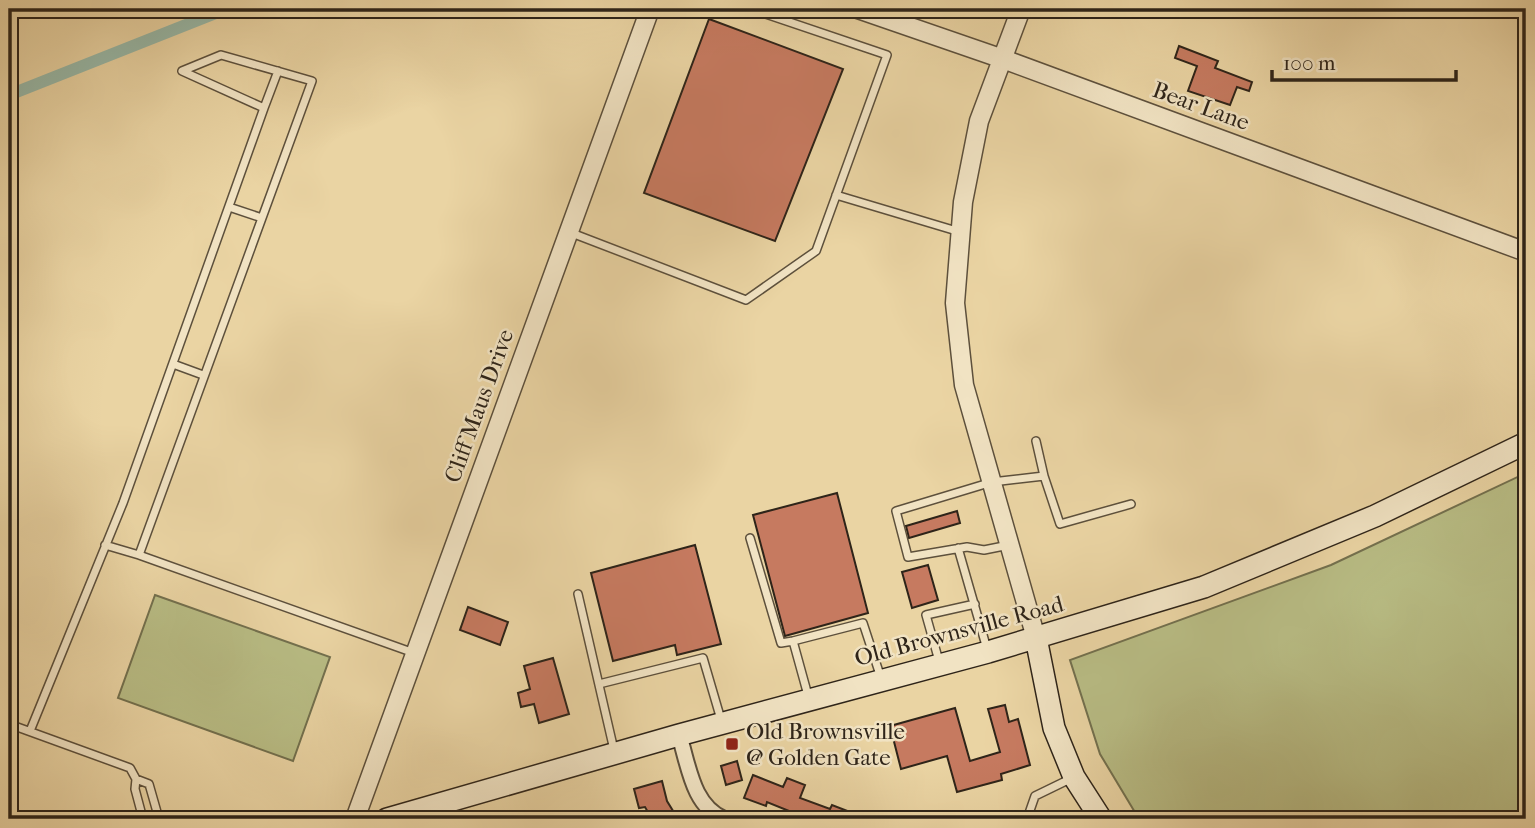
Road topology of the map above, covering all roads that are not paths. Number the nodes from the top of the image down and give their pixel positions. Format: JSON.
{"nodes":[{"id":1,"x":649,"y":9,"type":"edge"},
{"id":2,"x":751,"y":9,"type":"edge"},
{"id":3,"x":858,"y":9,"type":"edge"},
{"id":4,"x":1021,"y":9,"type":"edge"},
{"id":5,"x":1003,"y":59,"type":"junction"},
{"id":6,"x":278,"y":71,"type":"junction"},
{"id":7,"x":264,"y":108,"type":"junction"},
{"id":8,"x":836,"y":195,"type":"junction"},
{"id":9,"x":229,"y":206,"type":"junction"},
{"id":10,"x":262,"y":218,"type":"junction"},
{"id":11,"x":568,"y":232,"type":"junction"},
{"id":12,"x":961,"y":233,"type":"junction"},
{"id":13,"x":1526,"y":252,"type":"edge"},
{"id":14,"x":173,"y":364,"type":"junction"},
{"id":15,"x":203,"y":375,"type":"junction"},
{"id":16,"x":1036,"y":440,"type":"dead end"},
{"id":17,"x":1526,"y":443,"type":"edge"},
{"id":18,"x":1044,"y":476,"type":"junction"},
{"id":19,"x":992,"y":482,"type":"junction"},
{"id":20,"x":1130,"y":504,"type":"dead end"},
{"id":21,"x":750,"y":538,"type":"dead end"},
{"id":22,"x":1010,"y":544,"type":"junction"},
{"id":23,"x":105,"y":545,"type":"junction"},
{"id":24,"x":958,"y":548,"type":"junction"},
{"id":25,"x":139,"y":555,"type":"junction"},
{"id":26,"x":578,"y":594,"type":"dead end"},
{"id":27,"x":975,"y":604,"type":"junction"},
{"id":28,"x":1036,"y":638,"type":"junction"},
{"id":29,"x":793,"y":641,"type":"junction"},
{"id":30,"x":988,"y":652,"type":"junction"},
{"id":31,"x":415,"y":653,"type":"junction"},
{"id":32,"x":939,"y":664,"type":"junction"},
{"id":33,"x":881,"y":680,"type":"junction"},
{"id":34,"x":599,"y":684,"type":"junction"},
{"id":35,"x":809,"y":700,"type":"junction"},
{"id":36,"x":722,"y":723,"type":"junction"},
{"id":37,"x":9,"y":724,"type":"edge"},
{"id":38,"x":30,"y":731,"type":"junction"},
{"id":39,"x":679,"y":735,"type":"junction"},
{"id":40,"x":615,"y":754,"type":"junction"},
{"id":41,"x":1074,"y":777,"type":"junction"},
{"id":42,"x":136,"y":779,"type":"junction"},
{"id":43,"x":158,"y":816,"type":"edge"},
{"id":44,"x":143,"y":818,"type":"edge"},
{"id":45,"x":355,"y":819,"type":"edge"},
{"id":46,"x":387,"y":819,"type":"edge"},
{"id":47,"x":724,"y":819,"type":"edge"},
{"id":48,"x":1027,"y":819,"type":"edge"},
{"id":49,"x":1101,"y":819,"type":"edge"}],
"edges":[{"from":1,"to":11,"type":"street","name":"Cliff Maus Drive"},
{"from":2,"to":8,"type":"lane"},
{"from":3,"to":5,"type":"street","name":"Bear Lane"},
{"from":4,"to":5,"type":"street"},
{"from":5,"to":12,"type":"street"},
{"from":5,"to":13,"type":"street","name":"Bear Lane"},
{"from":6,"to":7,"type":"lane"},
{"from":6,"to":7,"type":"lane"},
{"from":6,"to":10,"type":"lane"},
{"from":7,"to":9,"type":"lane"},
{"from":8,"to":11,"type":"lane"},
{"from":8,"to":12,"type":"lane"},
{"from":9,"to":10,"type":"lane"},
{"from":9,"to":14,"type":"lane"},
{"from":10,"to":15,"type":"lane"},
{"from":11,"to":31,"type":"street","name":"Cliff Maus Drive"},
{"from":12,"to":19,"type":"street"},
{"from":14,"to":15,"type":"lane"},
{"from":14,"to":23,"type":"lane"},
{"from":15,"to":25,"type":"lane"},
{"from":16,"to":18,"type":"lane"},
{"from":17,"to":28,"type":"main road","name":"Old Brownsville Road"},
{"from":18,"to":19,"type":"lane"},
{"from":18,"to":20,"type":"lane"},
{"from":19,"to":22,"type":"street"},
{"from":19,"to":24,"type":"lane"},
{"from":21,"to":29,"type":"lane"},
{"from":22,"to":24,"type":"lane"},
{"from":22,"to":28,"type":"street"},
{"from":23,"to":25,"type":"lane"},
{"from":23,"to":38,"type":"lane"},
{"from":24,"to":27,"type":"lane"},
{"from":25,"to":31,"type":"lane"},
{"from":26,"to":34,"type":"lane"},
{"from":27,"to":30,"type":"lane"},
{"from":27,"to":32,"type":"lane"},
{"from":28,"to":30,"type":"main road","name":"Old Brownsville Road"},
{"from":28,"to":41,"type":"main road"},
{"from":29,"to":33,"type":"lane"},
{"from":29,"to":35,"type":"lane"},
{"from":30,"to":32,"type":"main road","name":"Old Brownsville Road"},
{"from":31,"to":45,"type":"street","name":"Cliff Maus Drive"},
{"from":32,"to":33,"type":"main road","name":"Old Brownsville Road"},
{"from":33,"to":35,"type":"main road","name":"Old Brownsville Road"},
{"from":34,"to":36,"type":"lane"},
{"from":34,"to":40,"type":"lane"},
{"from":35,"to":36,"type":"main road","name":"Old Brownsville Road"},
{"from":36,"to":39,"type":"main road","name":"Old Brownsville Road"},
{"from":37,"to":38,"type":"lane"},
{"from":38,"to":42,"type":"lane"},
{"from":39,"to":40,"type":"main road","name":"Old Brownsville Road"},
{"from":39,"to":47,"type":"street"},
{"from":40,"to":46,"type":"main road","name":"Old Brownsville Road"},
{"from":41,"to":48,"type":"lane"},
{"from":41,"to":49,"type":"main road"},
{"from":42,"to":43,"type":"lane"},
{"from":42,"to":44,"type":"lane"},
{"from":43,"to":44,"type":"lane"}]}
